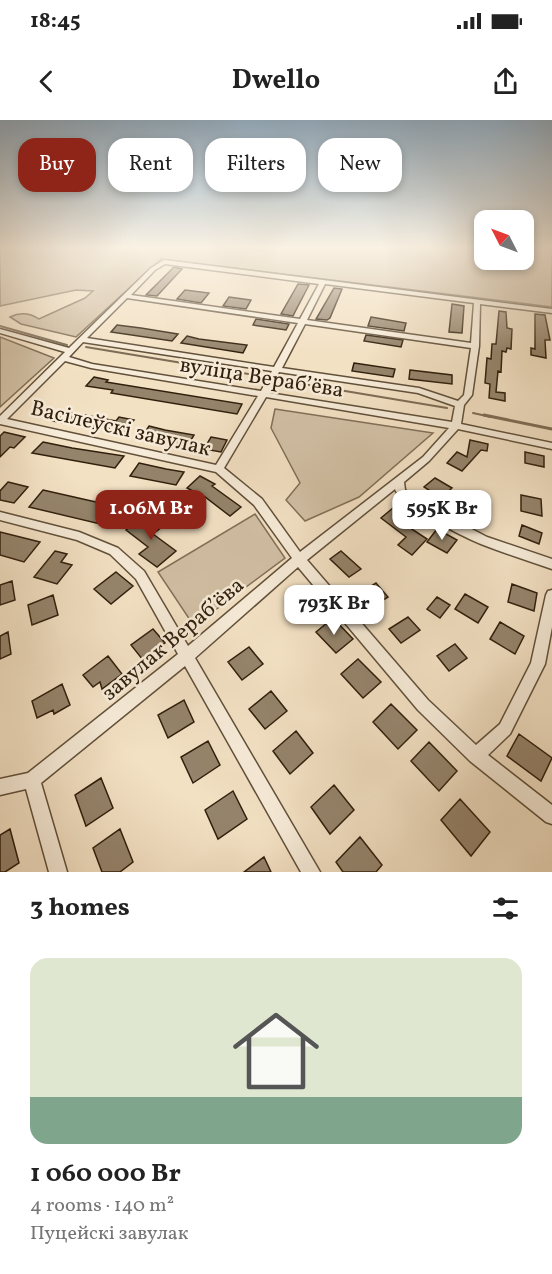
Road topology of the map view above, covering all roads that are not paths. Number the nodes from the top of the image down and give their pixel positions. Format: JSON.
{"nodes":[{"id":1,"x":140,"y":282,"type":"edge"},
{"id":2,"x":323,"y":282,"type":"edge"},
{"id":3,"x":332,"y":282,"type":"edge"},
{"id":4,"x":126,"y":296,"type":"junction"},
{"id":5,"x":477,"y":301,"type":"junction"},
{"id":6,"x":552,"y":310,"type":"edge"},
{"id":7,"x":303,"y":321,"type":"junction"},
{"id":8,"x":0,"y":331,"type":"edge"},
{"id":9,"x":83,"y":340,"type":"junction"},
{"id":10,"x":475,"y":346,"type":"junction"},
{"id":11,"x":68,"y":355,"type":"junction"},
{"id":12,"x":276,"y":369,"type":"junction"},
{"id":13,"x":263,"y":395,"type":"junction"},
{"id":14,"x":460,"y":405,"type":"junction"},
{"id":15,"x":0,"y":421,"type":"edge"},
{"id":16,"x":456,"y":426,"type":"junction"},
{"id":17,"x":552,"y":446,"type":"edge"},
{"id":18,"x":219,"y":469,"type":"junction"},
{"id":19,"x":399,"y":482,"type":"junction"},
{"id":20,"x":0,"y":516,"type":"edge"},
{"id":21,"x":299,"y":559,"type":"junction"},
{"id":22,"x":552,"y":564,"type":"edge"},
{"id":23,"x":552,"y":595,"type":"edge"},
{"id":24,"x":187,"y":656,"type":"junction"},
{"id":25,"x":476,"y":755,"type":"junction"},
{"id":26,"x":32,"y":780,"type":"junction"},
{"id":27,"x":0,"y":787,"type":"edge"},
{"id":28,"x":552,"y":816,"type":"edge"},
{"id":29,"x":58,"y":872,"type":"edge"},
{"id":30,"x":310,"y":872,"type":"edge"}],
"edges":[{"from":1,"to":4,"type":"street"},
{"from":2,"to":7,"type":"street"},
{"from":3,"to":5,"type":"street"},
{"from":4,"to":7,"type":"street"},
{"from":4,"to":9,"type":"street"},
{"from":5,"to":6,"type":"street"},
{"from":5,"to":10,"type":"street"},
{"from":7,"to":10,"type":"street"},
{"from":7,"to":12,"type":"street"},
{"from":8,"to":11,"type":"street","name":"вуліца Верабʼёва"},
{"from":9,"to":11,"type":"street"},
{"from":9,"to":12,"type":"street","name":"вуліца Верабʼёва"},
{"from":10,"to":14,"type":"street"},
{"from":11,"to":13,"type":"street","name":"вуліца Верабʼёва"},
{"from":11,"to":15,"type":"street"},
{"from":12,"to":13,"type":"street"},
{"from":12,"to":14,"type":"street","name":"вуліца Верабʼёва"},
{"from":13,"to":16,"type":"street","name":"вуліца Верабʼёва"},
{"from":13,"to":18,"type":"street"},
{"from":14,"to":16,"type":"street"},
{"from":15,"to":18,"type":"street","name":"Васілеўскі завулак"},
{"from":16,"to":17,"type":"street","name":"вуліца Верабʼёва"},
{"from":16,"to":19,"type":"street","name":"завулак Верабʼёва"},
{"from":18,"to":21,"type":"street","name":"Васілеўскі завулак"},
{"from":19,"to":21,"type":"street","name":"завулак Верабʼёва"},
{"from":19,"to":22,"type":"street"},
{"from":20,"to":24,"type":"street"},
{"from":21,"to":24,"type":"street","name":"завулак Верабʼёва"},
{"from":21,"to":25,"type":"street","name":"Васілеўскі завулак"},
{"from":23,"to":25,"type":"street"},
{"from":24,"to":26,"type":"street","name":"завулак Верабʼёва"},
{"from":24,"to":30,"type":"street"},
{"from":25,"to":28,"type":"street","name":"Васілеўскі завулак"},
{"from":26,"to":27,"type":"street","name":"завулак Верабʼёва"},
{"from":26,"to":29,"type":"street"}]}
